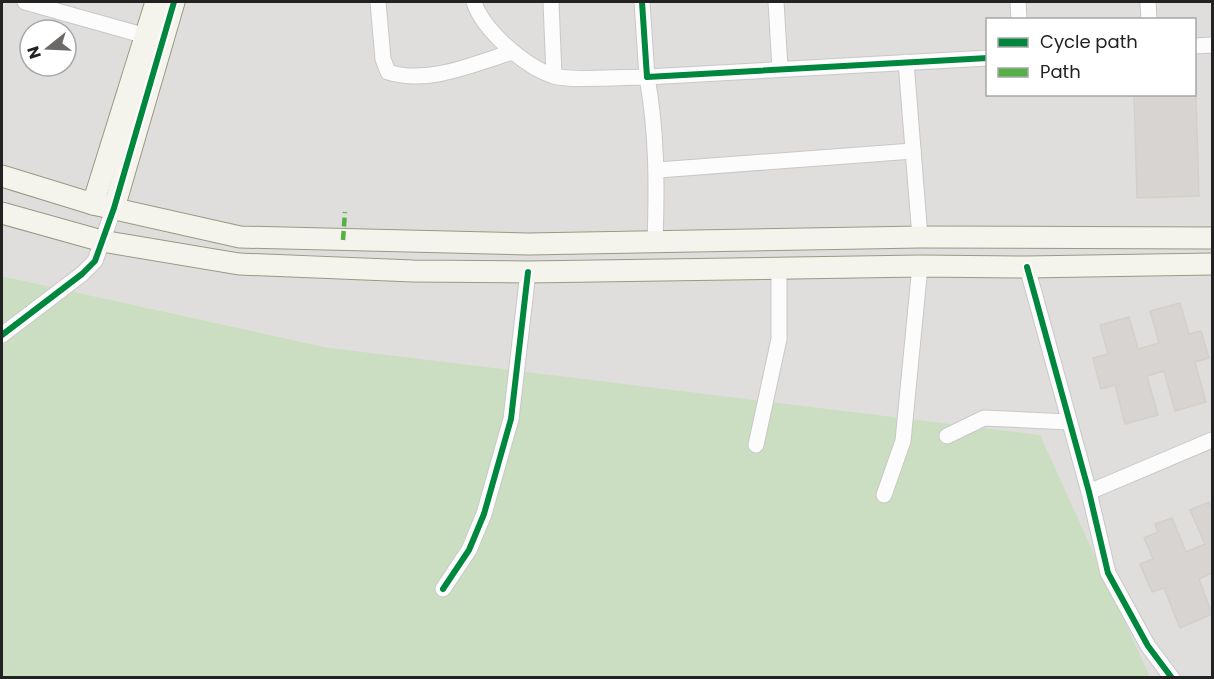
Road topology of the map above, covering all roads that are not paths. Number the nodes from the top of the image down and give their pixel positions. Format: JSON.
{"nodes":[{"id":1,"x":25,"y":2,"type":"edge"},
{"id":2,"x":156,"y":2,"type":"edge"},
{"id":3,"x":174,"y":2,"type":"edge"},
{"id":4,"x":378,"y":2,"type":"edge"},
{"id":5,"x":474,"y":2,"type":"edge"},
{"id":6,"x":551,"y":2,"type":"edge"},
{"id":7,"x":642,"y":2,"type":"edge"},
{"id":8,"x":776,"y":2,"type":"edge"},
{"id":9,"x":1018,"y":2,"type":"edge"},
{"id":10,"x":1148,"y":2,"type":"edge"},
{"id":11,"x":1019,"y":18,"type":"edge"},
{"id":12,"x":1149,"y":18,"type":"edge"},
{"id":13,"x":146,"y":36,"type":"junction"},
{"id":14,"x":1212,"y":45,"type":"edge"},
{"id":15,"x":1196,"y":46,"type":"edge"},
{"id":16,"x":512,"y":52,"type":"junction"},
{"id":17,"x":986,"y":58,"type":"edge"},
{"id":18,"x":906,"y":62,"type":"junction"},
{"id":19,"x":780,"y":68,"type":"junction"},
{"id":20,"x":554,"y":76,"type":"junction"},
{"id":21,"x":647,"y":77,"type":"junction"},
{"id":22,"x":913,"y":151,"type":"junction"},
{"id":23,"x":658,"y":170,"type":"junction"},
{"id":24,"x":2,"y":176,"type":"edge"},
{"id":25,"x":93,"y":204,"type":"junction"},
{"id":26,"x":114,"y":208,"type":"junction"},
{"id":27,"x":2,"y":213,"type":"edge"},
{"id":28,"x":920,"y":237,"type":"junction"},
{"id":29,"x":1212,"y":238,"type":"edge"},
{"id":30,"x":102,"y":241,"type":"junction"},
{"id":31,"x":655,"y":242,"type":"junction"},
{"id":32,"x":1212,"y":264,"type":"edge"},
{"id":33,"x":920,"y":266,"type":"junction"},
{"id":34,"x":1028,"y":267,"type":"junction"},
{"id":35,"x":779,"y":270,"type":"junction"},
{"id":36,"x":528,"y":273,"type":"junction"},
{"id":37,"x":2,"y":335,"type":"edge"},
{"id":38,"x":1069,"y":422,"type":"junction"},
{"id":39,"x":947,"y":436,"type":"dead end"},
{"id":40,"x":1212,"y":440,"type":"edge"},
{"id":41,"x":756,"y":445,"type":"dead end"},
{"id":42,"x":1089,"y":492,"type":"junction"},
{"id":43,"x":884,"y":495,"type":"dead end"},
{"id":44,"x":443,"y":589,"type":"dead end"},
{"id":45,"x":1172,"y":678,"type":"edge"}],
"edges":[{"from":1,"to":13,"type":"street"},
{"from":2,"to":13,"type":"main road"},
{"from":3,"to":26,"type":"main road"},
{"from":4,"to":16,"type":"street"},
{"from":5,"to":16,"type":"street"},
{"from":6,"to":20,"type":"street"},
{"from":7,"to":21,"type":"street"},
{"from":8,"to":19,"type":"street"},
{"from":9,"to":11,"type":"street"},
{"from":10,"to":12,"type":"street"},
{"from":13,"to":25,"type":"main road"},
{"from":14,"to":15,"type":"street"},
{"from":16,"to":20,"type":"street"},
{"from":17,"to":18,"type":"street"},
{"from":18,"to":19,"type":"street"},
{"from":18,"to":22,"type":"street"},
{"from":19,"to":21,"type":"street"},
{"from":20,"to":21,"type":"street"},
{"from":21,"to":23,"type":"street"},
{"from":22,"to":23,"type":"street"},
{"from":22,"to":28,"type":"street"},
{"from":23,"to":31,"type":"street"},
{"from":24,"to":25,"type":"main road"},
{"from":25,"to":26,"type":"main road"},
{"from":26,"to":30,"type":"street"},
{"from":26,"to":31,"type":"main road"},
{"from":27,"to":30,"type":"main road"},
{"from":28,"to":29,"type":"main road"},
{"from":28,"to":31,"type":"main road"},
{"from":30,"to":36,"type":"main road"},
{"from":30,"to":37,"type":"street"},
{"from":32,"to":34,"type":"main road"},
{"from":33,"to":34,"type":"main road"},
{"from":33,"to":35,"type":"main road"},
{"from":33,"to":43,"type":"street"},
{"from":34,"to":38,"type":"street"},
{"from":35,"to":36,"type":"main road"},
{"from":35,"to":41,"type":"street"},
{"from":36,"to":44,"type":"street"},
{"from":38,"to":39,"type":"street"},
{"from":38,"to":42,"type":"street"},
{"from":40,"to":42,"type":"street"},
{"from":42,"to":45,"type":"street"}]}
